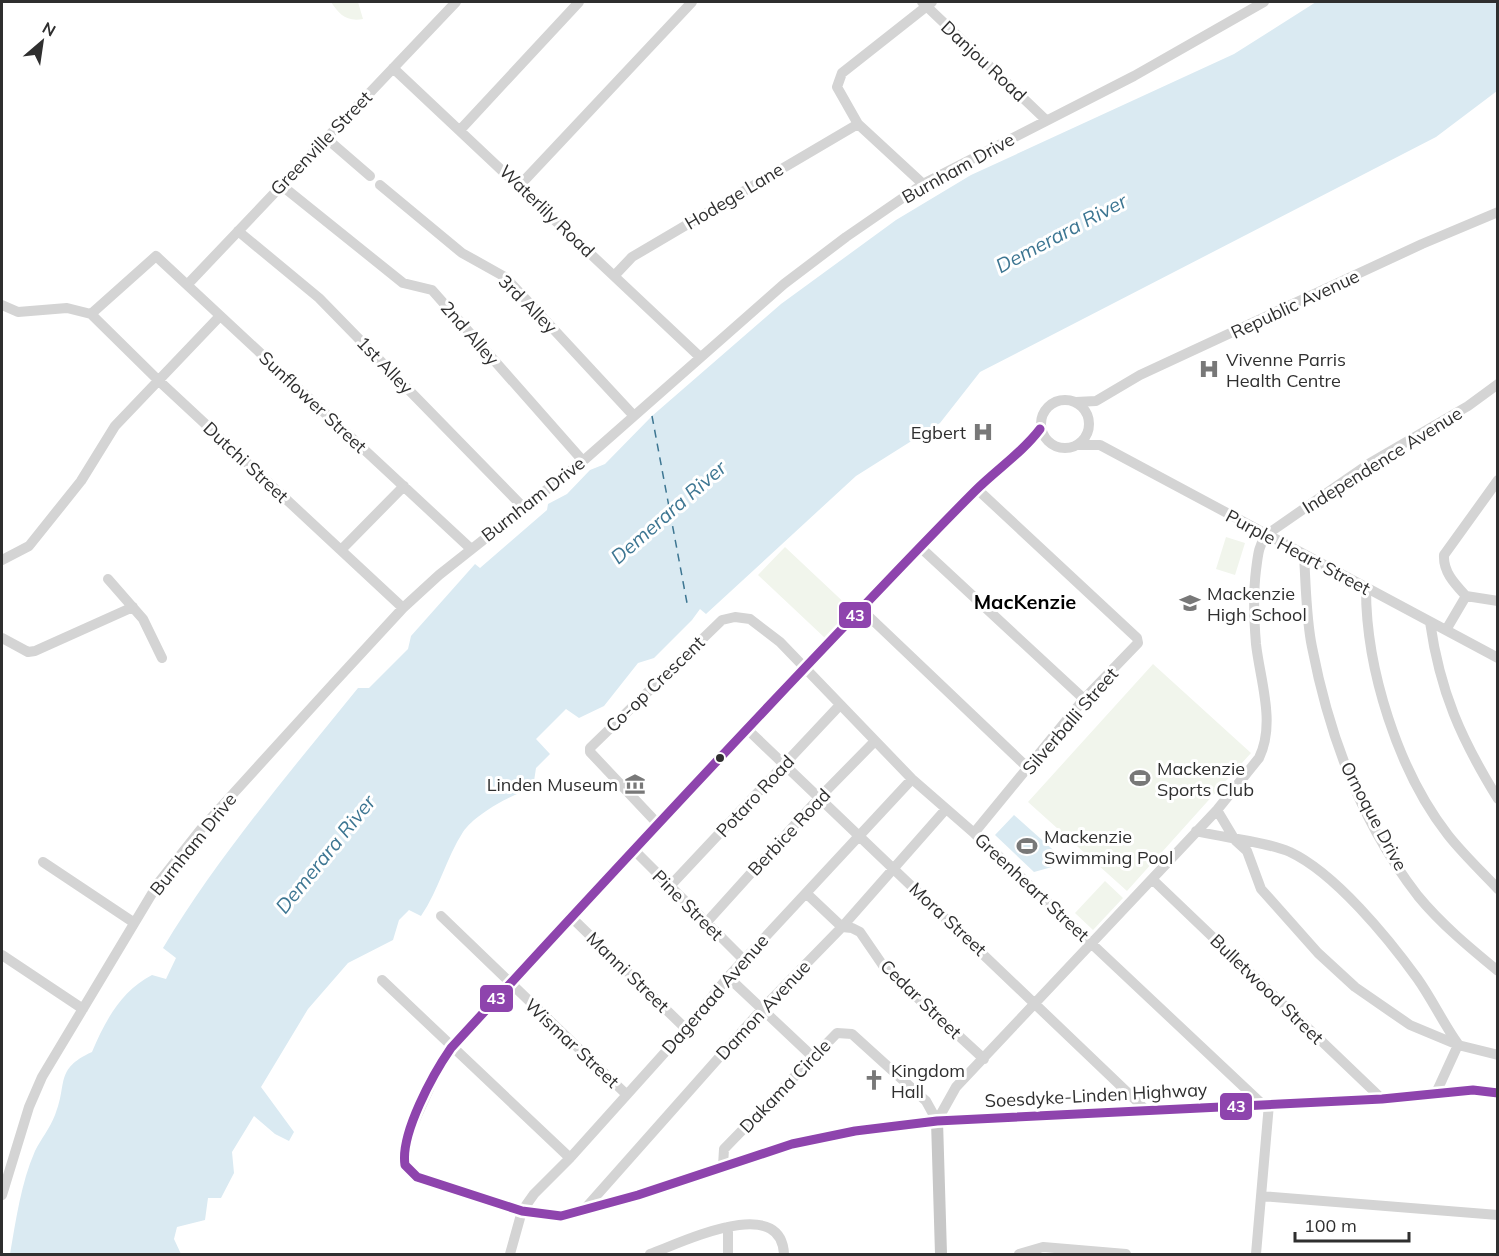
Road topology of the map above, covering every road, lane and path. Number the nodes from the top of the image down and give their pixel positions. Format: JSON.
{"nodes":[{"id":1,"x":456,"y":2,"type":"edge"},
{"id":2,"x":579,"y":2,"type":"edge"},
{"id":3,"x":692,"y":2,"type":"edge"},
{"id":4,"x":1264,"y":2,"type":"edge"},
{"id":5,"x":927,"y":3,"type":"edge"},
{"id":6,"x":393,"y":68,"type":"junction"},
{"id":7,"x":1046,"y":120,"type":"junction"},
{"id":8,"x":858,"y":124,"type":"junction"},
{"id":9,"x":461,"y":129,"type":"junction"},
{"id":10,"x":326,"y":138,"type":"junction"},
{"id":11,"x":370,"y":176,"type":"dead end"},
{"id":12,"x":923,"y":184,"type":"junction"},
{"id":13,"x":281,"y":185,"type":"junction"},
{"id":14,"x":380,"y":185,"type":"dead end"},
{"id":15,"x":520,"y":185,"type":"junction"},
{"id":16,"x":1497,"y":212,"type":"edge"},
{"id":17,"x":238,"y":231,"type":"junction"},
{"id":18,"x":615,"y":275,"type":"junction"},
{"id":19,"x":187,"y":285,"type":"junction"},
{"id":20,"x":2,"y":305,"type":"edge"},
{"id":21,"x":91,"y":314,"type":"junction"},
{"id":22,"x":220,"y":316,"type":"junction"},
{"id":23,"x":700,"y":357,"type":"junction"},
{"id":24,"x":158,"y":380,"type":"junction"},
{"id":25,"x":1497,"y":384,"type":"edge"},
{"id":26,"x":1096,"y":401,"type":"junction"},
{"id":27,"x":1076,"y":402,"type":"junction"},
{"id":28,"x":634,"y":416,"type":"junction"},
{"id":29,"x":1089,"y":422,"type":"junction"},
{"id":30,"x":1040,"y":429,"type":"junction"},
{"id":31,"x":1029,"y":444,"type":"junction"},
{"id":32,"x":1079,"y":445,"type":"junction"},
{"id":33,"x":1100,"y":445,"type":"junction"},
{"id":34,"x":1060,"y":448,"type":"junction"},
{"id":35,"x":583,"y":460,"type":"junction"},
{"id":36,"x":1497,"y":480,"type":"edge"},
{"id":37,"x":404,"y":486,"type":"junction"},
{"id":38,"x":977,"y":489,"type":"junction"},
{"id":39,"x":524,"y":508,"type":"junction"},
{"id":40,"x":1266,"y":535,"type":"junction"},
{"id":41,"x":470,"y":548,"type":"junction"},
{"id":42,"x":920,"y":548,"type":"junction"},
{"id":43,"x":341,"y":550,"type":"junction"},
{"id":44,"x":1304,"y":556,"type":"junction"},
{"id":45,"x":2,"y":560,"type":"edge"},
{"id":46,"x":108,"y":579,"type":"dead end"},
{"id":47,"x":1366,"y":589,"type":"junction"},
{"id":48,"x":1466,"y":596,"type":"junction"},
{"id":49,"x":1497,"y":601,"type":"edge"},
{"id":50,"x":133,"y":607,"type":"junction"},
{"id":51,"x":403,"y":608,"type":"junction"},
{"id":52,"x":861,"y":609,"type":"junction"},
{"id":53,"x":1430,"y":622,"type":"junction"},
{"id":54,"x":1446,"y":630,"type":"junction"},
{"id":55,"x":2,"y":638,"type":"edge"},
{"id":56,"x":162,"y":658,"type":"dead end"},
{"id":57,"x":1497,"y":658,"type":"edge"},
{"id":58,"x":804,"y":668,"type":"junction"},
{"id":59,"x":1084,"y":699,"type":"junction"},
{"id":60,"x":839,"y":706,"type":"junction"},
{"id":61,"x":747,"y":729,"type":"junction"},
{"id":62,"x":874,"y":742,"type":"junction"},
{"id":63,"x":783,"y":766,"type":"junction"},
{"id":64,"x":1028,"y":768,"type":"junction"},
{"id":65,"x":912,"y":779,"type":"junction"},
{"id":66,"x":818,"y":799,"type":"junction"},
{"id":67,"x":1497,"y":799,"type":"edge"},
{"id":68,"x":946,"y":809,"type":"junction"},
{"id":69,"x":1218,"y":810,"type":"junction"},
{"id":70,"x":657,"y":824,"type":"junction"},
{"id":71,"x":1196,"y":831,"type":"junction"},
{"id":72,"x":974,"y":833,"type":"junction"},
{"id":73,"x":858,"y":835,"type":"junction"},
{"id":74,"x":1235,"y":840,"type":"junction"},
{"id":75,"x":633,"y":849,"type":"junction"},
{"id":76,"x":43,"y":862,"type":"dead end"},
{"id":77,"x":894,"y":868,"type":"junction"},
{"id":78,"x":1152,"y":879,"type":"junction"},
{"id":79,"x":670,"y":886,"type":"junction"},
{"id":80,"x":1497,"y":889,"type":"edge"},
{"id":81,"x":806,"y":893,"type":"junction"},
{"id":82,"x":441,"y":916,"type":"dead end"},
{"id":83,"x":570,"y":916,"type":"junction"},
{"id":84,"x":133,"y":922,"type":"junction"},
{"id":85,"x":706,"y":923,"type":"junction"},
{"id":86,"x":842,"y":927,"type":"junction"},
{"id":87,"x":1093,"y":943,"type":"junction"},
{"id":88,"x":2,"y":955,"type":"edge"},
{"id":89,"x":744,"y":960,"type":"junction"},
{"id":90,"x":1497,"y":970,"type":"edge"},
{"id":91,"x":728,"y":977,"type":"junction"},
{"id":92,"x":382,"y":980,"type":"dead end"},
{"id":93,"x":510,"y":984,"type":"junction"},
{"id":94,"x":1037,"y":1004,"type":"junction"},
{"id":95,"x":83,"y":1009,"type":"junction"},
{"id":96,"x":762,"y":1009,"type":"junction"},
{"id":97,"x":686,"y":1029,"type":"junction"},
{"id":98,"x":1458,"y":1045,"type":"junction"},
{"id":99,"x":451,"y":1048,"type":"junction"},
{"id":100,"x":1497,"y":1055,"type":"edge"},
{"id":101,"x":814,"y":1058,"type":"junction"},
{"id":102,"x":984,"y":1059,"type":"junction"},
{"id":103,"x":1436,"y":1093,"type":"junction"},
{"id":104,"x":626,"y":1094,"type":"junction"},
{"id":105,"x":1497,"y":1094,"type":"edge"},
{"id":106,"x":1382,"y":1099,"type":"junction"},
{"id":107,"x":1266,"y":1104,"type":"junction"},
{"id":108,"x":1148,"y":1112,"type":"junction"},
{"id":109,"x":937,"y":1121,"type":"junction"},
{"id":110,"x":570,"y":1158,"type":"junction"},
{"id":111,"x":723,"y":1166,"type":"junction"},
{"id":112,"x":2,"y":1195,"type":"edge"},
{"id":113,"x":1262,"y":1196,"type":"junction"},
{"id":114,"x":522,"y":1211,"type":"junction"},
{"id":115,"x":582,"y":1212,"type":"junction"},
{"id":116,"x":1497,"y":1215,"type":"edge"},
{"id":117,"x":728,"y":1227,"type":"junction"},
{"id":118,"x":671,"y":1251,"type":"edge"},
{"id":119,"x":510,"y":1254,"type":"edge"},
{"id":120,"x":650,"y":1254,"type":"edge"},
{"id":121,"x":728,"y":1254,"type":"edge"},
{"id":122,"x":784,"y":1254,"type":"edge"},
{"id":123,"x":941,"y":1254,"type":"edge"},
{"id":124,"x":1019,"y":1254,"type":"edge"},
{"id":125,"x":1126,"y":1254,"type":"edge"},
{"id":126,"x":1256,"y":1254,"type":"edge"}],
"edges":[{"from":1,"to":6,"type":"street","name":"Greenville Street"},
{"from":2,"to":9,"type":"street"},
{"from":3,"to":15,"type":"street"},
{"from":4,"to":7,"type":"street","name":"Burnham Drive"},
{"from":5,"to":7,"type":"street","name":"Danjou Road"},
{"from":5,"to":8,"type":"street"},
{"from":6,"to":9,"type":"street","name":"Waterlily Road"},
{"from":6,"to":10,"type":"street","name":"Greenville Street"},
{"from":7,"to":12,"type":"street","name":"Burnham Drive"},
{"from":8,"to":12,"type":"street"},
{"from":8,"to":18,"type":"street","name":"Hodege Lane"},
{"from":9,"to":15,"type":"street","name":"Waterlily Road"},
{"from":10,"to":11,"type":"street"},
{"from":10,"to":13,"type":"street","name":"Greenville Street"},
{"from":12,"to":23,"type":"street","name":"Burnham Drive"},
{"from":13,"to":17,"type":"street","name":"Greenville Street"},
{"from":13,"to":35,"type":"street","name":"2nd Alley"},
{"from":14,"to":28,"type":"street","name":"3rd Alley"},
{"from":15,"to":18,"type":"street","name":"Waterlily Road"},
{"from":16,"to":26,"type":"street","name":"Republic Avenue"},
{"from":17,"to":19,"type":"street","name":"Greenville Street"},
{"from":17,"to":39,"type":"street","name":"1st Alley"},
{"from":18,"to":23,"type":"street","name":"Waterlily Road"},
{"from":19,"to":21,"type":"street","name":"Sunflower Street"},
{"from":19,"to":22,"type":"street","name":"Sunflower Street"},
{"from":20,"to":21,"type":"street"},
{"from":21,"to":24,"type":"street","name":"Dutchi Street"},
{"from":22,"to":24,"type":"street"},
{"from":22,"to":37,"type":"street","name":"Sunflower Street"},
{"from":23,"to":28,"type":"street","name":"Burnham Drive"},
{"from":24,"to":43,"type":"street","name":"Dutchi Street"},
{"from":24,"to":45,"type":"street"},
{"from":25,"to":40,"type":"street","name":"Independence Avenue"},
{"from":26,"to":27,"type":"street","name":"Republic Avenue"},
{"from":26,"to":29,"type":"street"},
{"from":27,"to":29,"type":"street"},
{"from":27,"to":30,"type":"street"},
{"from":28,"to":35,"type":"street","name":"Burnham Drive"},
{"from":29,"to":32,"type":"street"},
{"from":29,"to":33,"type":"street"},
{"from":30,"to":31,"type":"street"},
{"from":30,"to":34,"type":"street"},
{"from":31,"to":34,"type":"street"},
{"from":31,"to":38,"type":"street"},
{"from":32,"to":33,"type":"street","name":"Purple Heart Street"},
{"from":32,"to":34,"type":"street"},
{"from":33,"to":40,"type":"street","name":"Purple Heart Street"},
{"from":35,"to":39,"type":"street","name":"Burnham Drive"},
{"from":36,"to":48,"type":"street"},
{"from":37,"to":41,"type":"street","name":"Sunflower Street"},
{"from":37,"to":43,"type":"street"},
{"from":38,"to":42,"type":"street"},
{"from":38,"to":59,"type":"street","name":"Silverballi Street"},
{"from":39,"to":41,"type":"street","name":"Burnham Drive"},
{"from":40,"to":44,"type":"street","name":"Purple Heart Street"},
{"from":40,"to":69,"type":"street"},
{"from":41,"to":51,"type":"street","name":"Burnham Drive"},
{"from":42,"to":52,"type":"street"},
{"from":42,"to":59,"type":"street"},
{"from":43,"to":51,"type":"street","name":"Dutchi Street"},
{"from":44,"to":47,"type":"street","name":"Purple Heart Street"},
{"from":44,"to":90,"type":"street","name":"Ornoque Drive"},
{"from":46,"to":50,"type":"street"},
{"from":47,"to":53,"type":"street","name":"Purple Heart Street"},
{"from":47,"to":80,"type":"street"},
{"from":48,"to":49,"type":"street"},
{"from":48,"to":54,"type":"street"},
{"from":50,"to":55,"type":"street"},
{"from":50,"to":56,"type":"street"},
{"from":51,"to":84,"type":"street","name":"Burnham Drive"},
{"from":52,"to":58,"type":"street"},
{"from":52,"to":64,"type":"street"},
{"from":53,"to":54,"type":"street","name":"Purple Heart Street"},
{"from":53,"to":67,"type":"street"},
{"from":54,"to":57,"type":"street","name":"Purple Heart Street"},
{"from":58,"to":60,"type":"street","name":"Greenheart Street"},
{"from":58,"to":61,"type":"street"},
{"from":58,"to":70,"type":"street","name":"Co-op Crescent"},
{"from":59,"to":64,"type":"street","name":"Silverballi Street"},
{"from":60,"to":62,"type":"street","name":"Greenheart Street"},
{"from":60,"to":63,"type":"street","name":"Potaro Road"},
{"from":61,"to":63,"type":"street","name":"Mora Street"},
{"from":61,"to":70,"type":"street"},
{"from":62,"to":65,"type":"street","name":"Greenheart Street"},
{"from":62,"to":66,"type":"street","name":"Berbice Road"},
{"from":63,"to":66,"type":"street","name":"Mora Street"},
{"from":63,"to":79,"type":"street","name":"Potaro Road"},
{"from":64,"to":72,"type":"street","name":"Silverballi Street"},
{"from":65,"to":68,"type":"street","name":"Greenheart Street"},
{"from":65,"to":73,"type":"street","name":"Dageraad Avenue"},
{"from":66,"to":73,"type":"street","name":"Mora Street"},
{"from":66,"to":85,"type":"street","name":"Berbice Road"},
{"from":68,"to":72,"type":"street","name":"Greenheart Street"},
{"from":68,"to":77,"type":"street","name":"Damon Avenue"},
{"from":69,"to":71,"type":"street"},
{"from":69,"to":74,"type":"street"},
{"from":70,"to":75,"type":"street"},
{"from":71,"to":74,"type":"street"},
{"from":71,"to":78,"type":"street"},
{"from":72,"to":87,"type":"street","name":"Greenheart Street"},
{"from":73,"to":77,"type":"street","name":"Mora Street"},
{"from":73,"to":81,"type":"street","name":"Dageraad Avenue"},
{"from":74,"to":98,"type":"street"},
{"from":74,"to":98,"type":"street"},
{"from":75,"to":79,"type":"street","name":"Pine Street"},
{"from":75,"to":83,"type":"street"},
{"from":76,"to":84,"type":"street"},
{"from":77,"to":86,"type":"street","name":"Damon Avenue"},
{"from":77,"to":94,"type":"street","name":"Mora Street"},
{"from":78,"to":87,"type":"street"},
{"from":78,"to":106,"type":"street","name":"Bulletwood Street"},
{"from":79,"to":85,"type":"street","name":"Pine Street"},
{"from":81,"to":86,"type":"street","name":"Cedar Street"},
{"from":81,"to":89,"type":"street","name":"Dageraad Avenue"},
{"from":82,"to":93,"type":"street","name":"Wismar Street"},
{"from":83,"to":93,"type":"street"},
{"from":83,"to":97,"type":"street","name":"Manni Street"},
{"from":84,"to":95,"type":"street","name":"Burnham Drive"},
{"from":85,"to":89,"type":"street","name":"Pine Street"},
{"from":86,"to":96,"type":"street","name":"Damon Avenue"},
{"from":86,"to":102,"type":"street","name":"Cedar Street"},
{"from":87,"to":94,"type":"street"},
{"from":87,"to":107,"type":"street","name":"Greenheart Street"},
{"from":88,"to":95,"type":"street"},
{"from":89,"to":91,"type":"street","name":"Dageraad Avenue"},
{"from":91,"to":96,"type":"street"},
{"from":91,"to":97,"type":"street","name":"Dageraad Avenue"},
{"from":92,"to":99,"type":"street"},
{"from":93,"to":99,"type":"street"},
{"from":93,"to":104,"type":"street","name":"Wismar Street"},
{"from":94,"to":102,"type":"street"},
{"from":94,"to":108,"type":"street","name":"Mora Street"},
{"from":95,"to":112,"type":"street","name":"Burnham Drive"},
{"from":96,"to":101,"type":"street"},
{"from":96,"to":115,"type":"street","name":"Damon Avenue"},
{"from":97,"to":104,"type":"street","name":"Dageraad Avenue"},
{"from":98,"to":100,"type":"street"},
{"from":98,"to":103,"type":"street"},
{"from":99,"to":110,"type":"street"},
{"from":99,"to":114,"type":"street"},
{"from":101,"to":109,"type":"street","name":"Dakama Circle"},
{"from":101,"to":111,"type":"street","name":"Dakama Circle"},
{"from":102,"to":109,"type":"street"},
{"from":103,"to":105,"type":"main road","name":"Soesdyke-Linden Highway"},
{"from":103,"to":106,"type":"main road","name":"Soesdyke-Linden Highway"},
{"from":104,"to":110,"type":"street","name":"Dageraad Avenue"},
{"from":106,"to":107,"type":"main road","name":"Soesdyke-Linden Highway"},
{"from":107,"to":108,"type":"main road","name":"Soesdyke-Linden Highway"},
{"from":107,"to":113,"type":"street"},
{"from":108,"to":109,"type":"main road","name":"Soesdyke-Linden Highway"},
{"from":109,"to":111,"type":"street"},
{"from":109,"to":123,"type":"main road"},
{"from":110,"to":114,"type":"street","name":"Dageraad Avenue"},
{"from":111,"to":115,"type":"street"},
{"from":113,"to":116,"type":"street"},
{"from":113,"to":126,"type":"street"},
{"from":114,"to":115,"type":"street"},
{"from":114,"to":119,"type":"street"},
{"from":117,"to":118,"type":"street"},
{"from":117,"to":121,"type":"street"},
{"from":117,"to":122,"type":"street"},
{"from":118,"to":120,"type":"street"},
{"from":124,"to":125,"type":"street"}]}
